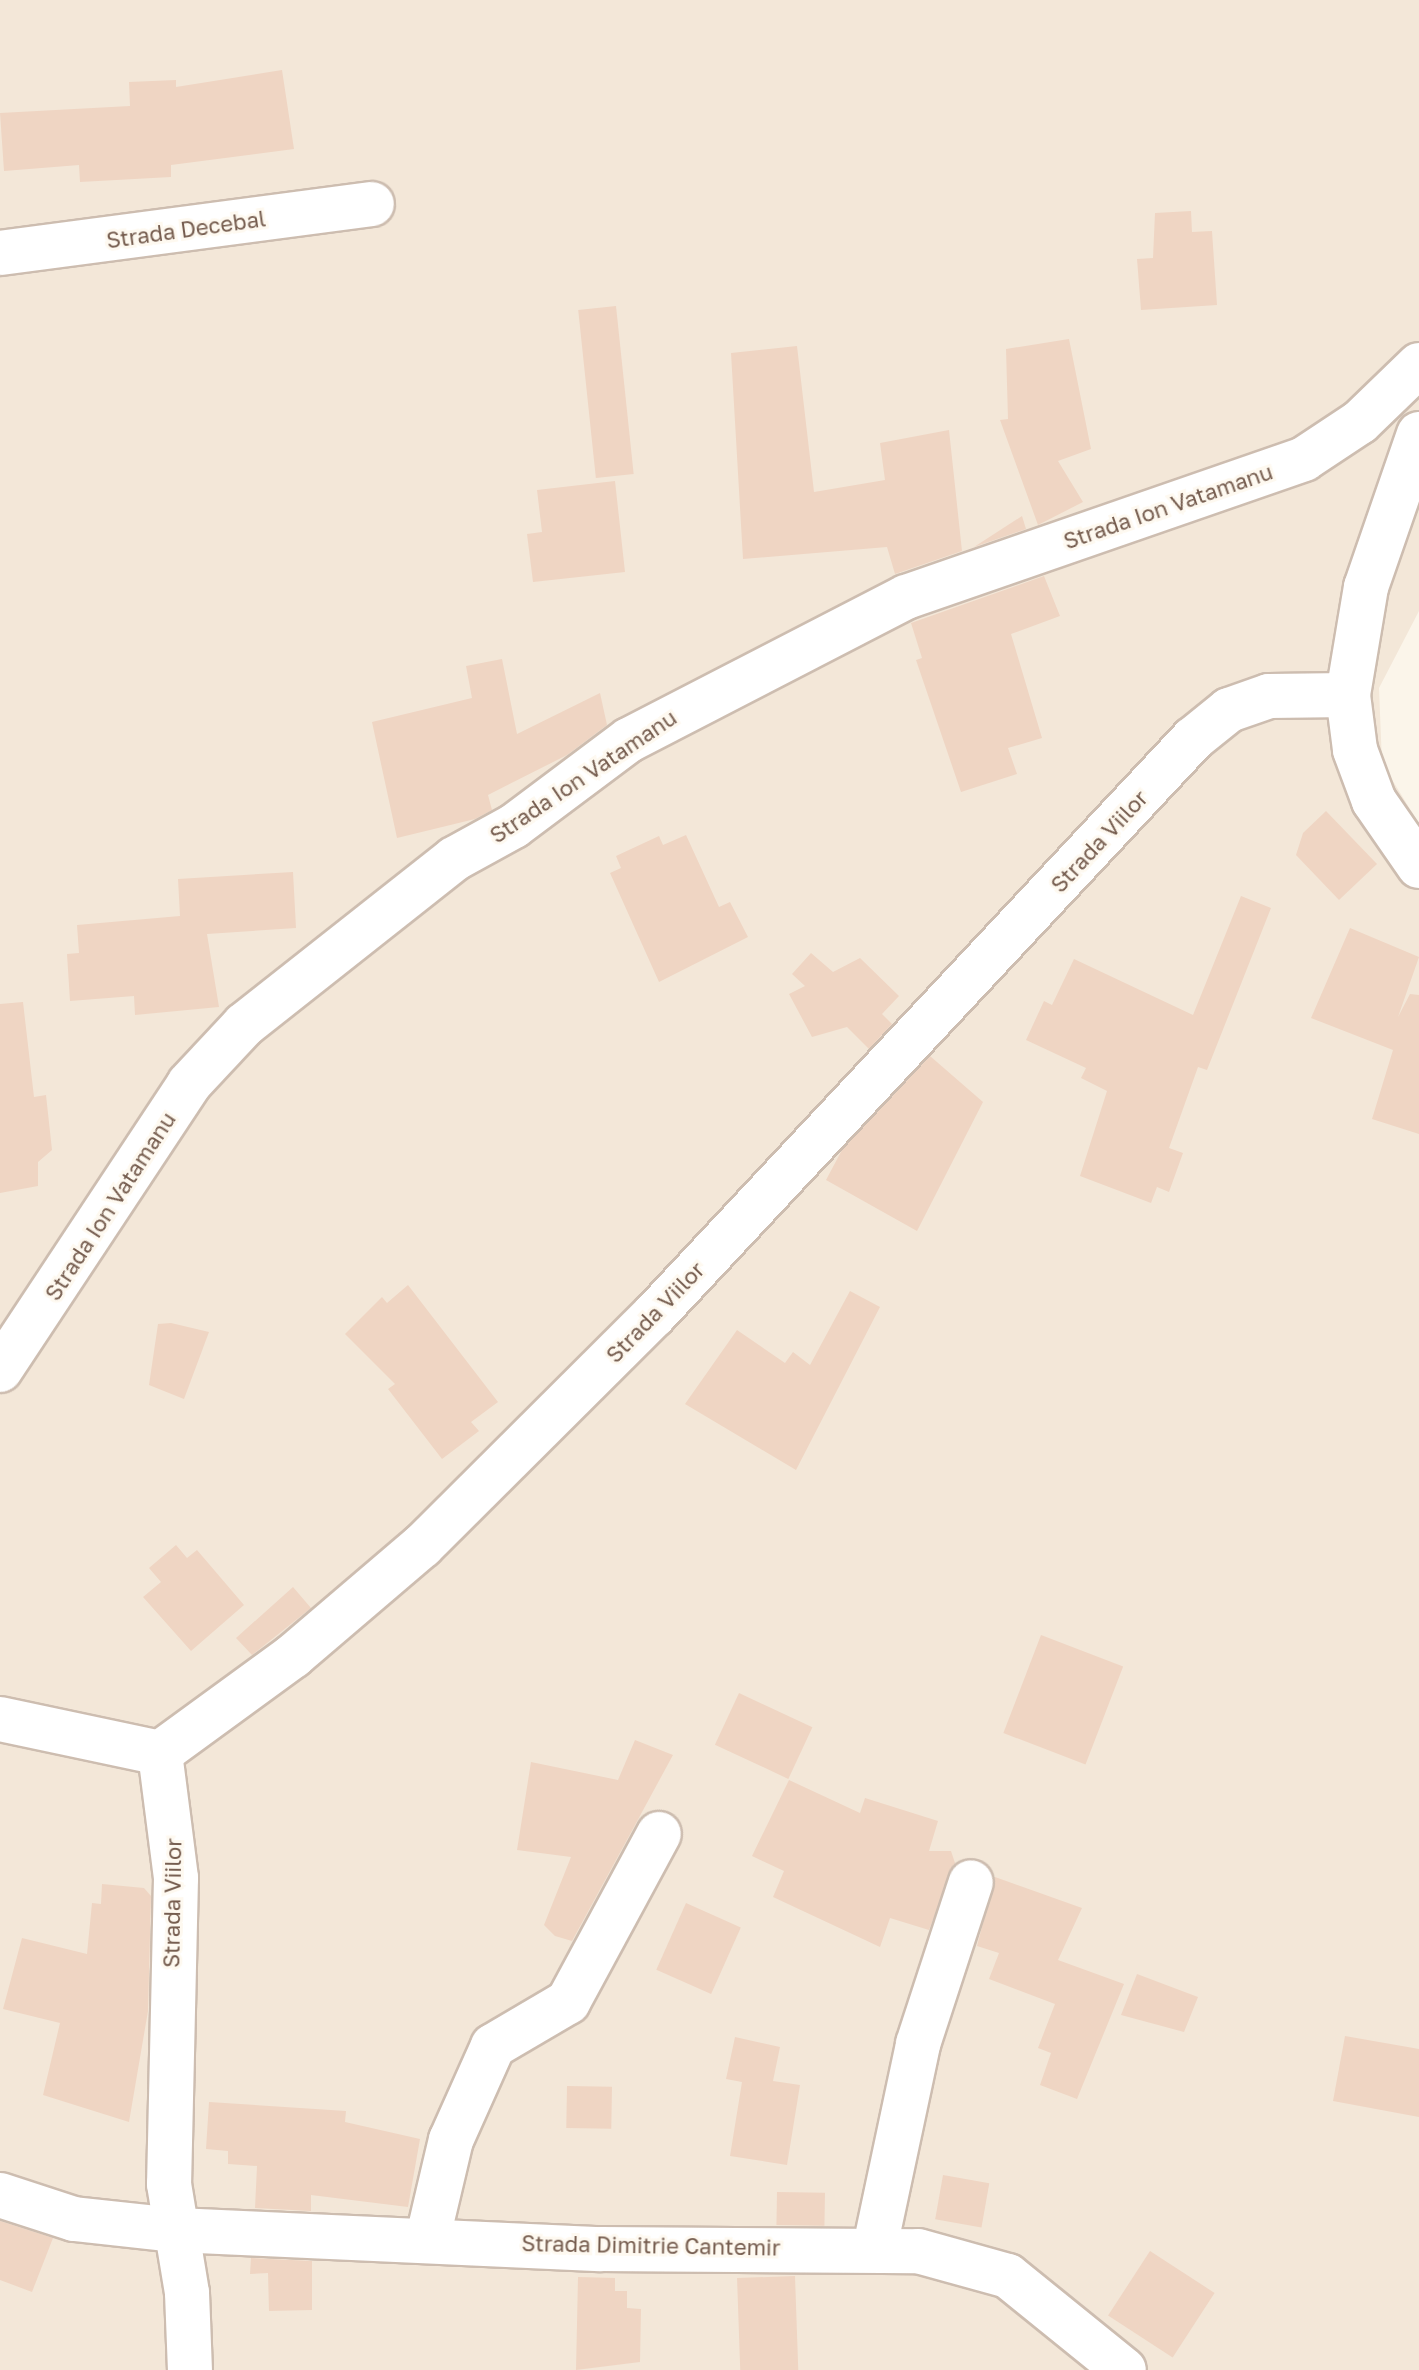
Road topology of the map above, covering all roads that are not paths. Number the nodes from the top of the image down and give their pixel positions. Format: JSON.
{"nodes":[{"id":1,"x":372,"y":204,"type":"dead end"},
{"id":2,"x":0,"y":253,"type":"edge"},
{"id":3,"x":1419,"y":365,"type":"edge"},
{"id":4,"x":1419,"y":434,"type":"edge"},
{"id":5,"x":1348,"y":695,"type":"junction"},
{"id":6,"x":1419,"y":866,"type":"edge"},
{"id":7,"x":0,"y":1370,"type":"edge"},
{"id":8,"x":0,"y":1719,"type":"edge"},
{"id":9,"x":160,"y":1753,"type":"junction"},
{"id":10,"x":659,"y":1834,"type":"dead end"},
{"id":11,"x":971,"y":1882,"type":"dead end"},
{"id":12,"x":0,"y":2195,"type":"edge"},
{"id":13,"x":176,"y":2230,"type":"junction"},
{"id":14,"x":428,"y":2237,"type":"junction"},
{"id":15,"x":875,"y":2247,"type":"junction"},
{"id":16,"x":190,"y":2370,"type":"edge"},
{"id":17,"x":1124,"y":2370,"type":"edge"}],
"edges":[{"from":1,"to":2,"type":"street","name":"Strada Decebal"},
{"from":3,"to":7,"type":"street","name":"Strada Ion Vatamanu"},
{"from":4,"to":5,"type":"street"},
{"from":5,"to":6,"type":"street"},
{"from":5,"to":9,"type":"street","name":"Strada Viilor"},
{"from":8,"to":9,"type":"street"},
{"from":9,"to":13,"type":"street","name":"Strada Viilor"},
{"from":10,"to":14,"type":"street"},
{"from":11,"to":15,"type":"street"},
{"from":12,"to":13,"type":"street","name":"Strada Dimitrie Cantemir"},
{"from":13,"to":14,"type":"street","name":"Strada Dimitrie Cantemir"},
{"from":13,"to":16,"type":"street"},
{"from":14,"to":15,"type":"street","name":"Strada Dimitrie Cantemir"},
{"from":15,"to":17,"type":"street","name":"Strada Dimitrie Cantemir"}]}
